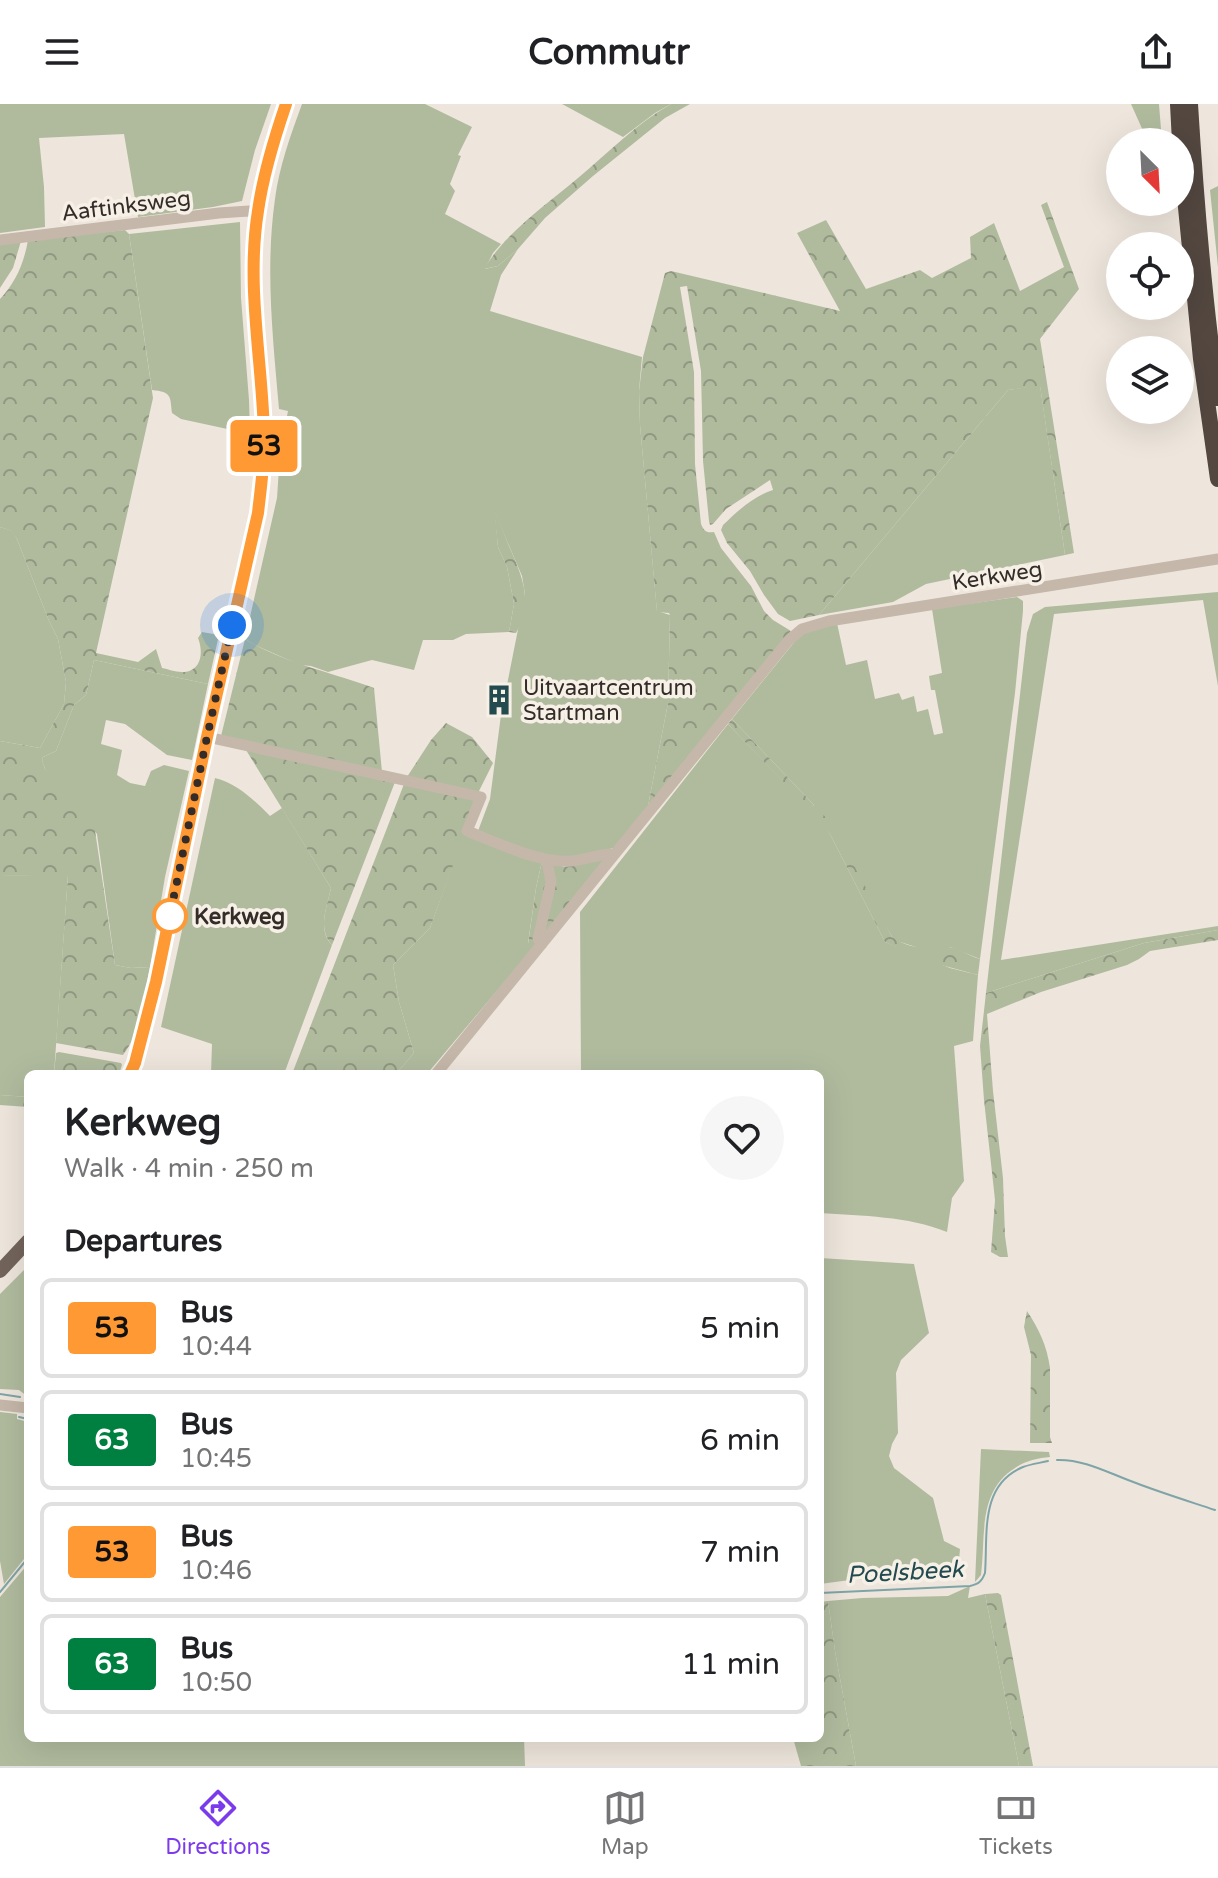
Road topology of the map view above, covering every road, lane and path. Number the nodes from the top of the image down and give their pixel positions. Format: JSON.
{"nodes":[{"id":1,"x":286,"y":104,"type":"edge"},
{"id":2,"x":1178,"y":104,"type":"edge"},
{"id":3,"x":1190,"y":104,"type":"edge"},
{"id":4,"x":1179,"y":128,"type":"edge"},
{"id":5,"x":257,"y":212,"type":"junction"},
{"id":6,"x":1187,"y":216,"type":"edge"},
{"id":7,"x":0,"y":240,"type":"edge"},
{"id":8,"x":1218,"y":398,"type":"edge"},
{"id":9,"x":1218,"y":479,"type":"edge"},
{"id":10,"x":1216,"y":560,"type":"edge"},
{"id":11,"x":207,"y":737,"type":"junction"},
{"id":12,"x":615,"y":854,"type":"junction"},
{"id":13,"x":547,"y":861,"type":"junction"},
{"id":14,"x":542,"y":944,"type":"junction"},
{"id":15,"x":132,"y":1070,"type":"edge"},
{"id":16,"x":439,"y":1070,"type":"edge"},
{"id":17,"x":24,"y":1245,"type":"edge"},
{"id":18,"x":0,"y":1271,"type":"edge"},
{"id":19,"x":0,"y":1405,"type":"edge"},
{"id":20,"x":24,"y":1408,"type":"edge"}],
"edges":[{"from":1,"to":5,"type":"main road"},
{"from":2,"to":4,"type":"highway"},
{"from":3,"to":8,"type":"highway"},
{"from":5,"to":7,"type":"street","name":"Aaftinksweg"},
{"from":5,"to":11,"type":"main road"},
{"from":6,"to":9,"type":"highway"},
{"from":10,"to":12,"type":"street","name":"Kerkweg"},
{"from":11,"to":13,"type":"street"},
{"from":11,"to":15,"type":"main road"},
{"from":12,"to":13,"type":"street"},
{"from":12,"to":14,"type":"street"},
{"from":13,"to":14,"type":"street"},
{"from":14,"to":16,"type":"street"},
{"from":17,"to":18,"type":"main road"},
{"from":19,"to":20,"type":"street"}]}
